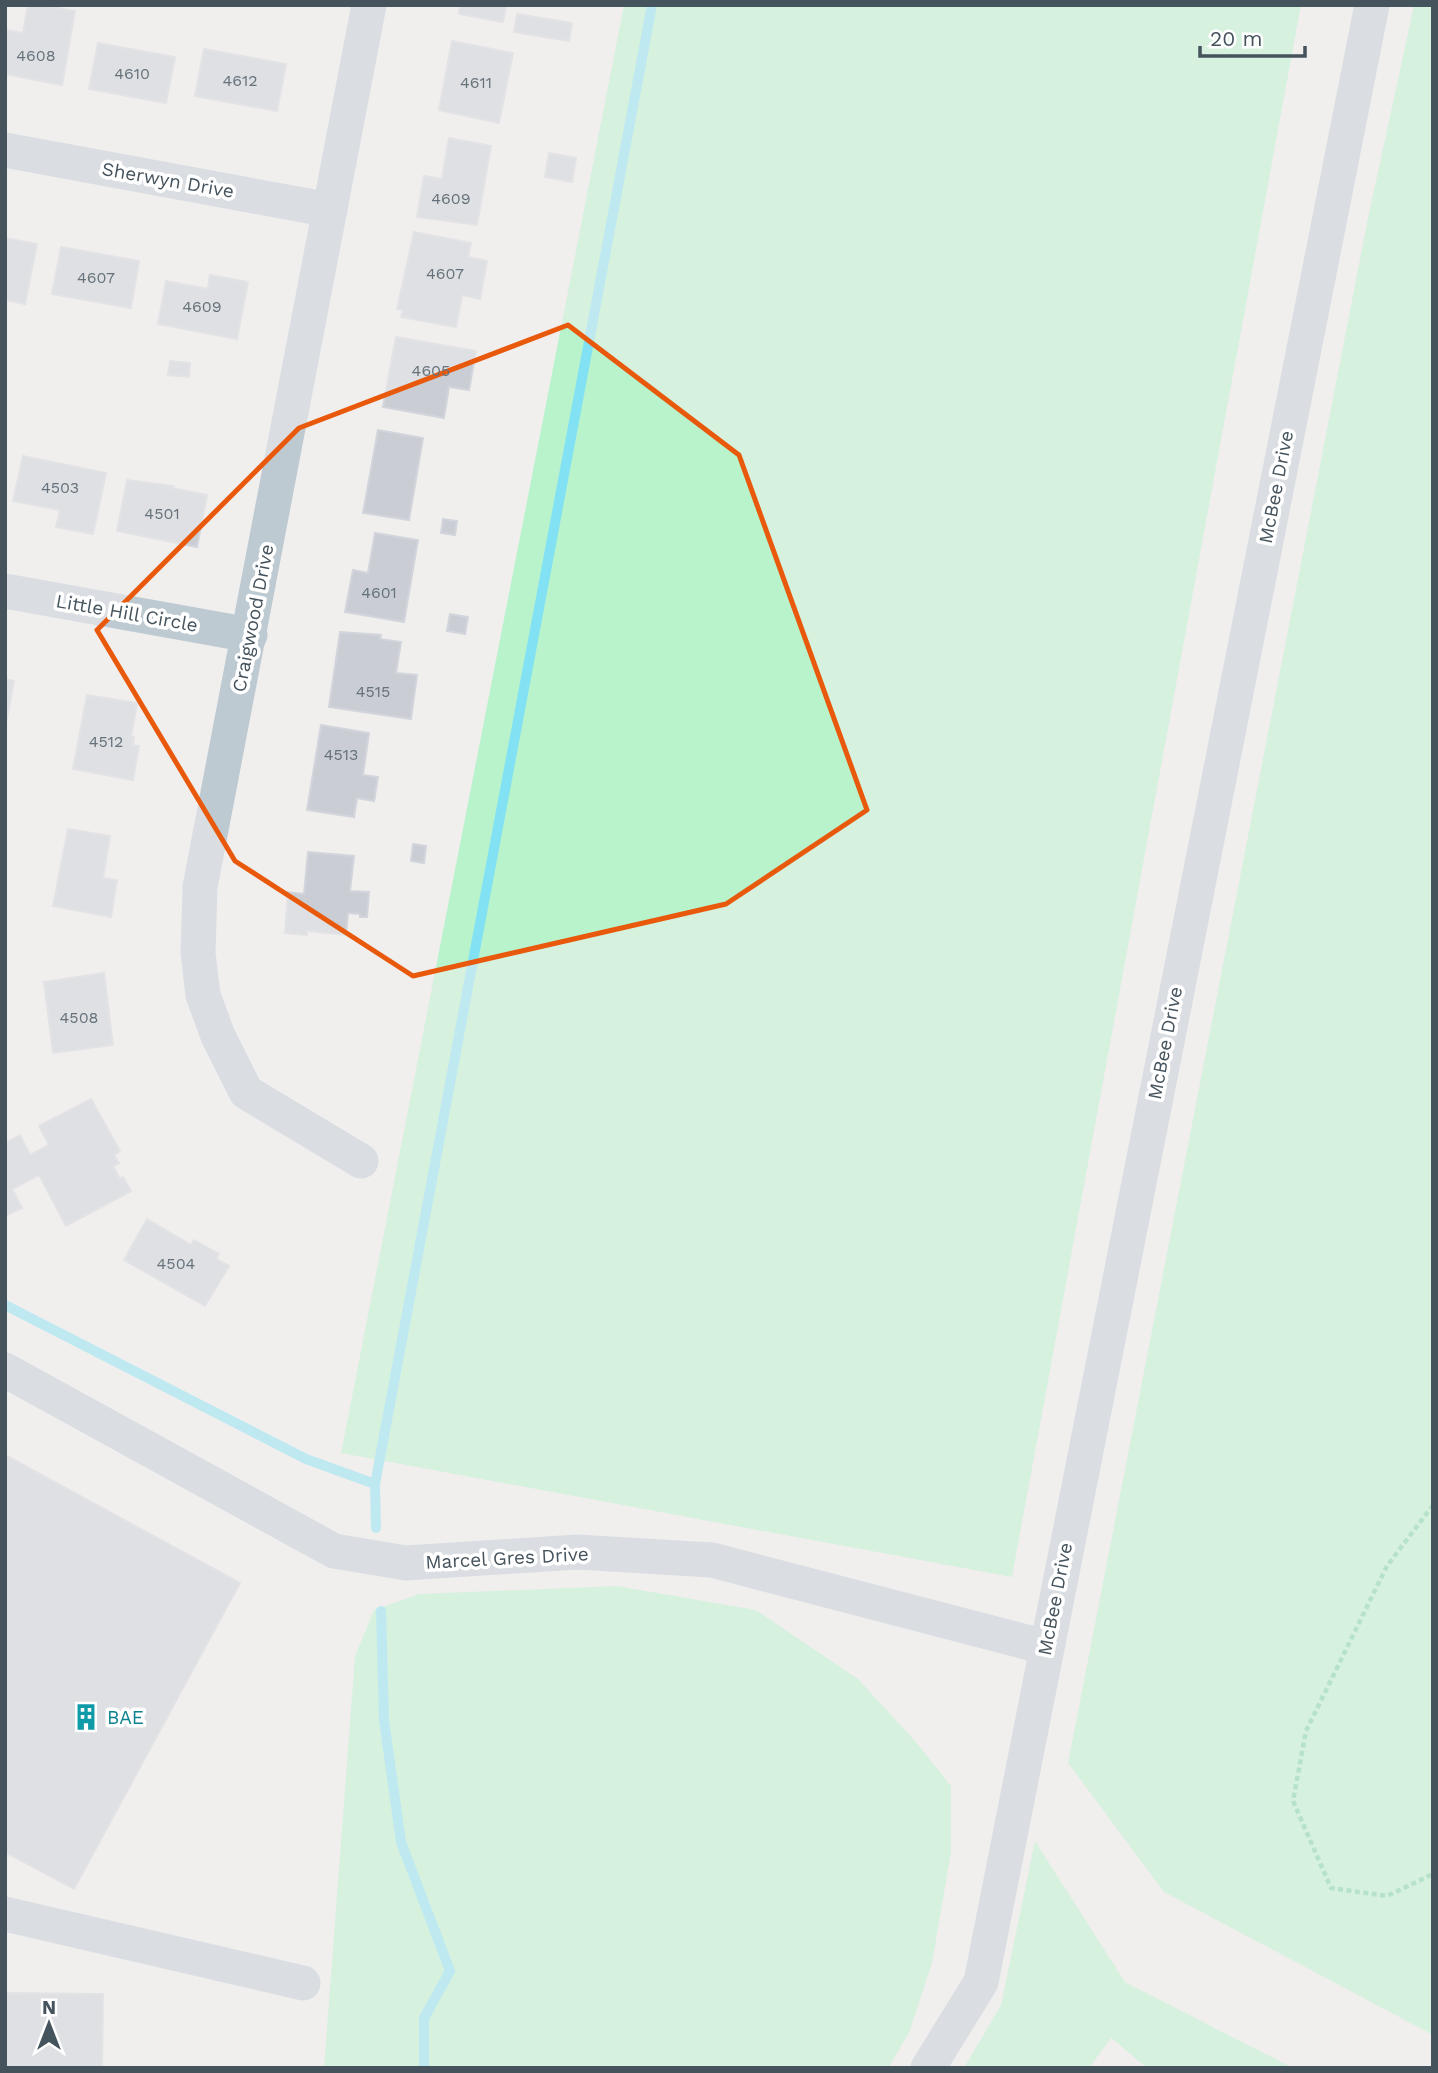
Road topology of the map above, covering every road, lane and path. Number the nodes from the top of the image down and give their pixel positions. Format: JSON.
{"nodes":[{"id":1,"x":369,"y":5,"type":"edge"},
{"id":2,"x":1371,"y":5,"type":"edge"},
{"id":3,"x":5,"y":150,"type":"edge"},
{"id":4,"x":330,"y":210,"type":"junction"},
{"id":5,"x":5,"y":591,"type":"edge"},
{"id":6,"x":250,"y":635,"type":"junction"},
{"id":7,"x":361,"y":1161,"type":"dead end"},
{"id":8,"x":5,"y":1370,"type":"edge"},
{"id":9,"x":1433,"y":1505,"type":"edge"},
{"id":10,"x":1045,"y":1647,"type":"junction"},
{"id":11,"x":1433,"y":1874,"type":"edge"},
{"id":12,"x":5,"y":1914,"type":"edge"},
{"id":13,"x":303,"y":1983,"type":"dead end"},
{"id":14,"x":928,"y":2068,"type":"edge"}],
"edges":[{"from":1,"to":4,"type":"street","name":"Craigwood Drive"},
{"from":2,"to":10,"type":"street","name":"McBee Drive"},
{"from":3,"to":4,"type":"street","name":"Sherwyn Drive"},
{"from":4,"to":6,"type":"street","name":"Craigwood Drive"},
{"from":5,"to":6,"type":"street","name":"Little Hill Circle"},
{"from":6,"to":7,"type":"street","name":"Craigwood Drive"},
{"from":8,"to":10,"type":"street","name":"Marcel Gres Drive"},
{"from":9,"to":11,"type":"path"},
{"from":10,"to":14,"type":"street","name":"McBee Drive"},
{"from":12,"to":13,"type":"street"}]}
